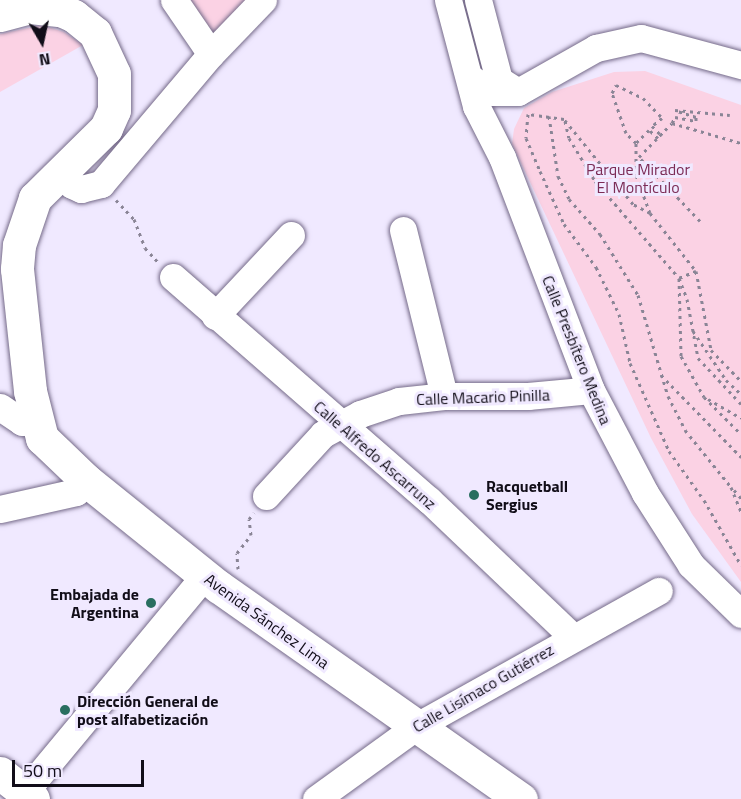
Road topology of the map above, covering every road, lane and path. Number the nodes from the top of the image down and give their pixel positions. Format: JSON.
{"nodes":[{"id":1,"x":174,"y":0,"type":"edge"},
{"id":2,"x":262,"y":0,"type":"edge"},
{"id":3,"x":448,"y":0,"type":"edge"},
{"id":4,"x":478,"y":0,"type":"edge"},
{"id":5,"x":0,"y":15,"type":"edge"},
{"id":6,"x":211,"y":54,"type":"junction"},
{"id":7,"x":741,"y":65,"type":"edge"},
{"id":8,"x":470,"y":78,"type":"junction"},
{"id":9,"x":518,"y":92,"type":"junction"},
{"id":10,"x":730,"y":115,"type":"dead end"},
{"id":11,"x":549,"y":116,"type":"junction"},
{"id":12,"x":564,"y":119,"type":"junction"},
{"id":13,"x":672,"y":123,"type":"junction"},
{"id":14,"x":659,"y":137,"type":"junction"},
{"id":15,"x":636,"y":143,"type":"junction"},
{"id":16,"x":741,"y":143,"type":"edge"},
{"id":17,"x":502,"y":157,"type":"junction"},
{"id":18,"x":59,"y":172,"type":"junction"},
{"id":19,"x":101,"y":184,"type":"junction"},
{"id":20,"x":650,"y":213,"type":"junction"},
{"id":21,"x":700,"y":221,"type":"dead end"},
{"id":22,"x":403,"y":230,"type":"dead end"},
{"id":23,"x":291,"y":235,"type":"dead end"},
{"id":24,"x":696,"y":271,"type":"junction"},
{"id":25,"x":173,"y":277,"type":"joint"},
{"id":26,"x":679,"y":278,"type":"junction"},
{"id":27,"x":215,"y":316,"type":"junction"},
{"id":28,"x":692,"y":329,"type":"junction"},
{"id":29,"x":658,"y":371,"type":"junction"},
{"id":30,"x":741,"y":381,"type":"edge"},
{"id":31,"x":591,"y":390,"type":"junction"},
{"id":32,"x":741,"y":394,"type":"edge"},
{"id":33,"x":444,"y":396,"type":"junction"},
{"id":34,"x":704,"y":397,"type":"junction"},
{"id":35,"x":741,"y":404,"type":"edge"},
{"id":36,"x":0,"y":407,"type":"edge"},
{"id":37,"x":741,"y":418,"type":"edge"},
{"id":38,"x":36,"y":420,"type":"junction"},
{"id":39,"x":341,"y":426,"type":"junction"},
{"id":40,"x":741,"y":434,"type":"edge"},
{"id":41,"x":741,"y":457,"type":"edge"},
{"id":42,"x":87,"y":481,"type":"junction"},
{"id":43,"x":731,"y":487,"type":"junction"},
{"id":44,"x":741,"y":498,"type":"edge"},
{"id":45,"x":261,"y":503,"type":"joint"},
{"id":46,"x":0,"y":509,"type":"edge"},
{"id":47,"x":741,"y":512,"type":"edge"},
{"id":48,"x":741,"y":565,"type":"edge"},
{"id":49,"x":204,"y":576,"type":"junction"},
{"id":50,"x":239,"y":576,"type":"dead end"},
{"id":51,"x":659,"y":591,"type":"dead end"},
{"id":52,"x":741,"y":614,"type":"edge"},
{"id":53,"x":572,"y":636,"type":"junction"},
{"id":54,"x":417,"y":726,"type":"junction"},
{"id":55,"x":19,"y":791,"type":"edge"},
{"id":56,"x":317,"y":799,"type":"edge"},
{"id":57,"x":521,"y":799,"type":"edge"}],
"edges":[{"from":1,"to":6,"type":"street"},
{"from":2,"to":6,"type":"street"},
{"from":3,"to":8,"type":"street"},
{"from":4,"to":9,"type":"street"},
{"from":5,"to":18,"type":"main road","name":"Avenida Sánchez Lima"},
{"from":6,"to":19,"type":"street"},
{"from":7,"to":9,"type":"street"},
{"from":8,"to":9,"type":"street"},
{"from":8,"to":17,"type":"street"},
{"from":9,"to":17,"type":"street"},
{"from":10,"to":13,"type":"path"},
{"from":11,"to":12,"type":"path"},
{"from":11,"to":29,"type":"path"},
{"from":11,"to":48,"type":"path"},
{"from":12,"to":20,"type":"path"},
{"from":12,"to":26,"type":"path"},
{"from":13,"to":14,"type":"path"},
{"from":13,"to":16,"type":"path"},
{"from":14,"to":15,"type":"path"},
{"from":14,"to":15,"type":"path"},
{"from":14,"to":21,"type":"path"},
{"from":15,"to":20,"type":"path"},
{"from":17,"to":31,"type":"street","name":"Calle Presbítero Medina"},
{"from":18,"to":19,"type":"street"},
{"from":18,"to":38,"type":"main road","name":"Avenida Sánchez Lima"},
{"from":19,"to":25,"type":"path"},
{"from":20,"to":24,"type":"path"},
{"from":22,"to":33,"type":"street"},
{"from":23,"to":27,"type":"street"},
{"from":24,"to":26,"type":"path"},
{"from":24,"to":30,"type":"path"},
{"from":25,"to":27,"type":"street","name":"Calle Alfredo Ascarrunz"},
{"from":26,"to":28,"type":"path"},
{"from":26,"to":34,"type":"path"},
{"from":27,"to":39,"type":"street","name":"Calle Alfredo Ascarrunz"},
{"from":28,"to":32,"type":"path"},
{"from":28,"to":35,"type":"path"},
{"from":29,"to":41,"type":"path"},
{"from":29,"to":43,"type":"path"},
{"from":31,"to":33,"type":"street","name":"Calle Macario Pinilla"},
{"from":31,"to":52,"type":"street","name":"Calle Presbítero Medina"},
{"from":33,"to":39,"type":"street","name":"Calle Macario Pinilla"},
{"from":34,"to":37,"type":"path"},
{"from":34,"to":40,"type":"path"},
{"from":36,"to":38,"type":"street"},
{"from":38,"to":42,"type":"main road","name":"Avenida Sánchez Lima"},
{"from":39,"to":45,"type":"street","name":"Calle Macario Pinilla"},
{"from":39,"to":53,"type":"street","name":"Calle Alfredo Ascarrunz"},
{"from":42,"to":46,"type":"street"},
{"from":42,"to":49,"type":"main road","name":"Avenida Sánchez Lima"},
{"from":43,"to":44,"type":"path"},
{"from":43,"to":47,"type":"path"},
{"from":45,"to":50,"type":"path"},
{"from":49,"to":54,"type":"main road","name":"Avenida Sánchez Lima"},
{"from":49,"to":55,"type":"street"},
{"from":51,"to":53,"type":"street","name":"Calle Lisímaco Gutiérrez"},
{"from":53,"to":54,"type":"street","name":"Calle Lisímaco Gutiérrez"},
{"from":54,"to":56,"type":"street","name":"Calle Lisímaco Gutiérrez"},
{"from":54,"to":57,"type":"main road","name":"Avenida Sánchez Lima"}]}
